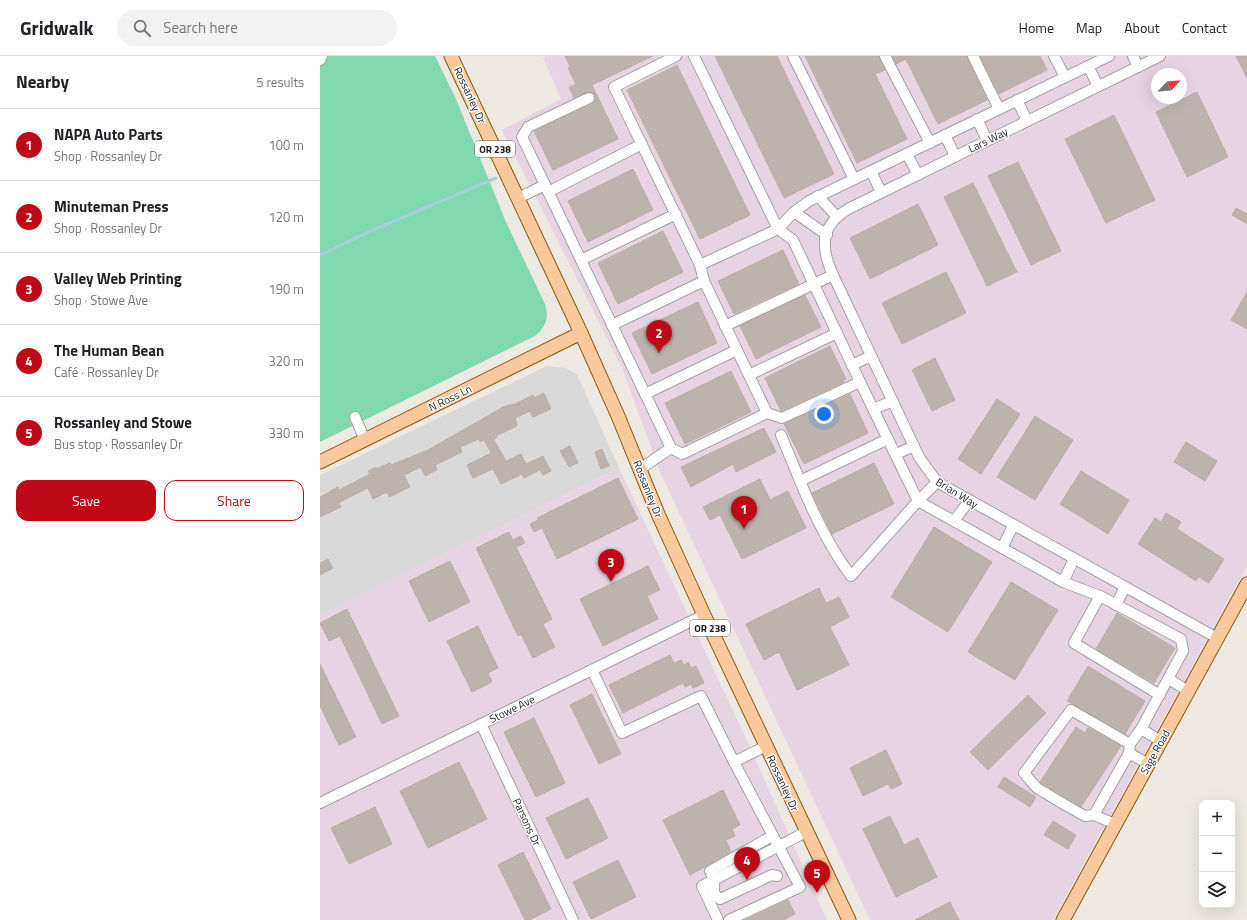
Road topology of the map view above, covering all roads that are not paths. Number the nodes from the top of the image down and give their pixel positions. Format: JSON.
{"nodes":[{"id":1,"x":322,"y":56,"type":"edge"},
{"id":2,"x":451,"y":56,"type":"edge"},
{"id":3,"x":676,"y":56,"type":"edge"},
{"id":4,"x":694,"y":56,"type":"edge"},
{"id":5,"x":793,"y":56,"type":"edge"},
{"id":6,"x":885,"y":56,"type":"edge"},
{"id":7,"x":973,"y":56,"type":"edge"},
{"id":8,"x":1054,"y":56,"type":"edge"},
{"id":9,"x":1109,"y":56,"type":"edge"},
{"id":10,"x":1133,"y":56,"type":"edge"},
{"id":11,"x":1160,"y":56,"type":"edge"},
{"id":12,"x":320,"y":60,"type":"edge"},
{"id":13,"x":1088,"y":66,"type":"junction"},
{"id":14,"x":1138,"y":67,"type":"junction"},
{"id":15,"x":1065,"y":77,"type":"junction"},
{"id":16,"x":1098,"y":86,"type":"junction"},
{"id":17,"x":590,"y":98,"type":"dead end"},
{"id":18,"x":1017,"y":100,"type":"junction"},
{"id":19,"x":999,"y":109,"type":"junction"},
{"id":20,"x":978,"y":119,"type":"junction"},
{"id":21,"x":1027,"y":121,"type":"junction"},
{"id":22,"x":945,"y":135,"type":"junction"},
{"id":23,"x":988,"y":140,"type":"junction"},
{"id":24,"x":930,"y":143,"type":"junction"},
{"id":25,"x":642,"y":144,"type":"junction"},
{"id":26,"x":907,"y":154,"type":"junction"},
{"id":27,"x":955,"y":156,"type":"junction"},
{"id":28,"x":871,"y":171,"type":"junction"},
{"id":29,"x":918,"y":174,"type":"junction"},
{"id":30,"x":854,"y":179,"type":"junction"},
{"id":31,"x":546,"y":189,"type":"junction"},
{"id":32,"x":881,"y":192,"type":"junction"},
{"id":33,"x":818,"y":196,"type":"junction"},
{"id":34,"x":518,"y":198,"type":"junction"},
{"id":35,"x":794,"y":212,"type":"junction"},
{"id":36,"x":676,"y":214,"type":"junction"},
{"id":37,"x":837,"y":217,"type":"junction"},
{"id":38,"x":778,"y":229,"type":"junction"},
{"id":39,"x":827,"y":235,"type":"junction"},
{"id":40,"x":581,"y":260,"type":"junction"},
{"id":41,"x":700,"y":265,"type":"junction"},
{"id":42,"x":833,"y":275,"type":"junction"},
{"id":43,"x":704,"y":281,"type":"junction"},
{"id":44,"x":812,"y":284,"type":"junction"},
{"id":45,"x":612,"y":325,"type":"junction"},
{"id":46,"x":725,"y":326,"type":"junction"},
{"id":47,"x":581,"y":333,"type":"junction"},
{"id":48,"x":837,"y":333,"type":"junction"},
{"id":49,"x":737,"y":350,"type":"junction"},
{"id":50,"x":871,"y":356,"type":"junction"},
{"id":51,"x":852,"y":365,"type":"junction"},
{"id":52,"x":749,"y":375,"type":"junction"},
{"id":53,"x":860,"y":382,"type":"junction"},
{"id":54,"x":645,"y":394,"type":"junction"},
{"id":55,"x":893,"y":402,"type":"junction"},
{"id":56,"x":874,"y":409,"type":"junction"},
{"id":57,"x":767,"y":413,"type":"junction"},
{"id":58,"x":355,"y":417,"type":"dead end"},
{"id":59,"x":781,"y":435,"type":"dead end"},
{"id":60,"x":888,"y":439,"type":"junction"},
{"id":61,"x":365,"y":440,"type":"junction"},
{"id":62,"x":914,"y":446,"type":"junction"},
{"id":63,"x":670,"y":448,"type":"junction"},
{"id":64,"x":896,"y":454,"type":"junction"},
{"id":65,"x":320,"y":462,"type":"edge"},
{"id":66,"x":640,"y":469,"type":"junction"},
{"id":67,"x":800,"y":481,"type":"junction"},
{"id":68,"x":937,"y":482,"type":"junction"},
{"id":69,"x":918,"y":501,"type":"junction"},
{"id":70,"x":969,"y":501,"type":"junction"},
{"id":71,"x":954,"y":521,"type":"junction"},
{"id":72,"x":1013,"y":526,"type":"junction"},
{"id":73,"x":1002,"y":548,"type":"junction"},
{"id":74,"x":1074,"y":559,"type":"junction"},
{"id":75,"x":1063,"y":582,"type":"junction"},
{"id":76,"x":1247,"y":584,"type":"edge"},
{"id":77,"x":1125,"y":587,"type":"junction"},
{"id":78,"x":1100,"y":596,"type":"junction"},
{"id":79,"x":1116,"y":605,"type":"junction"},
{"id":80,"x":704,"y":615,"type":"junction"},
{"id":81,"x":1217,"y":638,"type":"junction"},
{"id":82,"x":592,"y":670,"type":"junction"},
{"id":83,"x":1169,"y":680,"type":"junction"},
{"id":84,"x":1188,"y":691,"type":"junction"},
{"id":85,"x":1160,"y":695,"type":"junction"},
{"id":86,"x":481,"y":724,"type":"junction"},
{"id":87,"x":1141,"y":729,"type":"junction"},
{"id":88,"x":1161,"y":741,"type":"junction"},
{"id":89,"x":766,"y":746,"type":"junction"},
{"id":90,"x":1130,"y":749,"type":"junction"},
{"id":91,"x":734,"y":762,"type":"junction"},
{"id":92,"x":1148,"y":764,"type":"junction"},
{"id":93,"x":320,"y":803,"type":"edge"},
{"id":94,"x":1094,"y":815,"type":"junction"},
{"id":95,"x":1115,"y":824,"type":"junction"},
{"id":96,"x":806,"y":832,"type":"junction"},
{"id":97,"x":772,"y":836,"type":"junction"},
{"id":98,"x":778,"y":847,"type":"junction"},
{"id":99,"x":790,"y":869,"type":"junction"},
{"id":100,"x":777,"y":876,"type":"junction"},
{"id":101,"x":714,"y":880,"type":"junction"},
{"id":102,"x":712,"y":908,"type":"junction"},
{"id":103,"x":573,"y":920,"type":"edge"},
{"id":104,"x":718,"y":920,"type":"edge"},
{"id":105,"x":729,"y":920,"type":"edge"},
{"id":106,"x":849,"y":920,"type":"edge"},
{"id":107,"x":1063,"y":920,"type":"edge"}],
"edges":[{"from":1,"to":12,"type":"street"},
{"from":2,"to":34,"type":"main road","name":"Rossanley Dr","number":"OR 238"},
{"from":3,"to":25,"type":"street"},
{"from":4,"to":38,"type":"street"},
{"from":5,"to":30,"type":"street"},
{"from":6,"to":24,"type":"street"},
{"from":7,"to":19,"type":"street"},
{"from":8,"to":15,"type":"street"},
{"from":9,"to":13,"type":"street"},
{"from":10,"to":14,"type":"street"},
{"from":11,"to":14,"type":"street","name":"Lars Way"},
{"from":13,"to":15,"type":"street"},
{"from":13,"to":16,"type":"street"},
{"from":14,"to":16,"type":"street","name":"Lars Way"},
{"from":15,"to":18,"type":"street"},
{"from":16,"to":21,"type":"street","name":"Lars Way"},
{"from":17,"to":31,"type":"street"},
{"from":18,"to":19,"type":"street"},
{"from":18,"to":21,"type":"street"},
{"from":19,"to":20,"type":"street"},
{"from":20,"to":22,"type":"street"},
{"from":20,"to":23,"type":"street"},
{"from":21,"to":23,"type":"street","name":"Lars Way"},
{"from":22,"to":24,"type":"street"},
{"from":22,"to":27,"type":"street"},
{"from":23,"to":27,"type":"street","name":"Lars Way"},
{"from":24,"to":26,"type":"street"},
{"from":25,"to":31,"type":"street"},
{"from":25,"to":36,"type":"street"},
{"from":26,"to":28,"type":"street"},
{"from":26,"to":29,"type":"street"},
{"from":27,"to":29,"type":"street","name":"Lars Way"},
{"from":28,"to":30,"type":"street"},
{"from":28,"to":32,"type":"street"},
{"from":29,"to":32,"type":"street","name":"Lars Way"},
{"from":30,"to":33,"type":"street"},
{"from":31,"to":34,"type":"street"},
{"from":31,"to":40,"type":"street"},
{"from":32,"to":37,"type":"street","name":"Lars Way"},
{"from":33,"to":35,"type":"street"},
{"from":33,"to":37,"type":"street"},
{"from":34,"to":47,"type":"main road","name":"Rossanley Dr","number":"OR 238"},
{"from":35,"to":38,"type":"street"},
{"from":35,"to":39,"type":"street"},
{"from":36,"to":40,"type":"street"},
{"from":36,"to":41,"type":"street"},
{"from":37,"to":39,"type":"street","name":"Lars Way"},
{"from":38,"to":41,"type":"street"},
{"from":38,"to":44,"type":"street"},
{"from":39,"to":42,"type":"street","name":"Brian Way"},
{"from":40,"to":45,"type":"street"},
{"from":41,"to":43,"type":"street"},
{"from":42,"to":44,"type":"street"},
{"from":42,"to":50,"type":"street","name":"Brian Way"},
{"from":43,"to":45,"type":"street"},
{"from":43,"to":46,"type":"street"},
{"from":44,"to":46,"type":"street"},
{"from":44,"to":48,"type":"street"},
{"from":45,"to":54,"type":"street"},
{"from":46,"to":49,"type":"street"},
{"from":47,"to":61,"type":"main road","name":"N Ross Ln"},
{"from":47,"to":66,"type":"main road","name":"Rossanley Dr","number":"OR 238"},
{"from":48,"to":51,"type":"street"},
{"from":48,"to":52,"type":"street"},
{"from":49,"to":52,"type":"street"},
{"from":49,"to":54,"type":"street"},
{"from":50,"to":51,"type":"street"},
{"from":50,"to":55,"type":"street","name":"Brian Way"},
{"from":51,"to":53,"type":"street"},
{"from":52,"to":57,"type":"street"},
{"from":53,"to":56,"type":"street"},
{"from":53,"to":57,"type":"street"},
{"from":54,"to":63,"type":"street"},
{"from":55,"to":56,"type":"street"},
{"from":55,"to":62,"type":"street","name":"Brian Way"},
{"from":56,"to":60,"type":"street"},
{"from":57,"to":63,"type":"street"},
{"from":58,"to":61,"type":"street"},
{"from":59,"to":67,"type":"street"},
{"from":60,"to":64,"type":"street"},
{"from":60,"to":67,"type":"street"},
{"from":61,"to":65,"type":"main road","name":"N Ross Ln"},
{"from":62,"to":64,"type":"street"},
{"from":62,"to":68,"type":"street","name":"Brian Way"},
{"from":63,"to":66,"type":"street"},
{"from":64,"to":69,"type":"street"},
{"from":66,"to":80,"type":"main road","name":"Rossanley Dr","number":"OR 238"},
{"from":67,"to":69,"type":"street"},
{"from":68,"to":69,"type":"street"},
{"from":68,"to":70,"type":"street","name":"Brian Way"},
{"from":69,"to":71,"type":"street"},
{"from":70,"to":71,"type":"street"},
{"from":70,"to":72,"type":"street","name":"Brian Way"},
{"from":71,"to":73,"type":"street"},
{"from":72,"to":73,"type":"street"},
{"from":72,"to":74,"type":"street","name":"Brian Way"},
{"from":73,"to":75,"type":"street"},
{"from":74,"to":75,"type":"street"},
{"from":74,"to":77,"type":"street","name":"Brian Way"},
{"from":75,"to":78,"type":"street"},
{"from":76,"to":81,"type":"main road","name":"Sage Road"},
{"from":77,"to":79,"type":"street"},
{"from":77,"to":81,"type":"street","name":"Brian Way"},
{"from":78,"to":79,"type":"street"},
{"from":78,"to":85,"type":"street"},
{"from":79,"to":83,"type":"street"},
{"from":80,"to":82,"type":"street","name":"Stowe Ave"},
{"from":80,"to":89,"type":"main road","name":"Rossanley Dr","number":"OR 238"},
{"from":81,"to":84,"type":"main road","name":"Sage Road"},
{"from":82,"to":86,"type":"street","name":"Stowe Ave"},
{"from":82,"to":91,"type":"street"},
{"from":83,"to":84,"type":"street"},
{"from":83,"to":85,"type":"street"},
{"from":84,"to":88,"type":"main road","name":"Sage Road"},
{"from":85,"to":87,"type":"street"},
{"from":86,"to":93,"type":"street","name":"Stowe Ave"},
{"from":86,"to":103,"type":"street","name":"Parsons Dr"},
{"from":87,"to":88,"type":"street"},
{"from":87,"to":90,"type":"street"},
{"from":88,"to":92,"type":"main road","name":"Sage Road"},
{"from":89,"to":91,"type":"street"},
{"from":89,"to":96,"type":"main road","name":"Rossanley Dr","number":"OR 238"},
{"from":90,"to":92,"type":"street"},
{"from":90,"to":94,"type":"street"},
{"from":90,"to":94,"type":"street"},
{"from":91,"to":97,"type":"street"},
{"from":92,"to":95,"type":"main road","name":"Sage Road"},
{"from":94,"to":95,"type":"street"},
{"from":95,"to":107,"type":"main road","name":"Sage Road"},
{"from":96,"to":98,"type":"street"},
{"from":96,"to":106,"type":"main road","name":"Rossanley Dr","number":"OR 238"},
{"from":97,"to":98,"type":"street"},
{"from":97,"to":101,"type":"street"},
{"from":98,"to":99,"type":"street"},
{"from":98,"to":101,"type":"street"},
{"from":99,"to":100,"type":"street"},
{"from":99,"to":105,"type":"street"},
{"from":100,"to":101,"type":"street"},
{"from":100,"to":102,"type":"street"},
{"from":101,"to":102,"type":"street"},
{"from":102,"to":104,"type":"street"}]}
